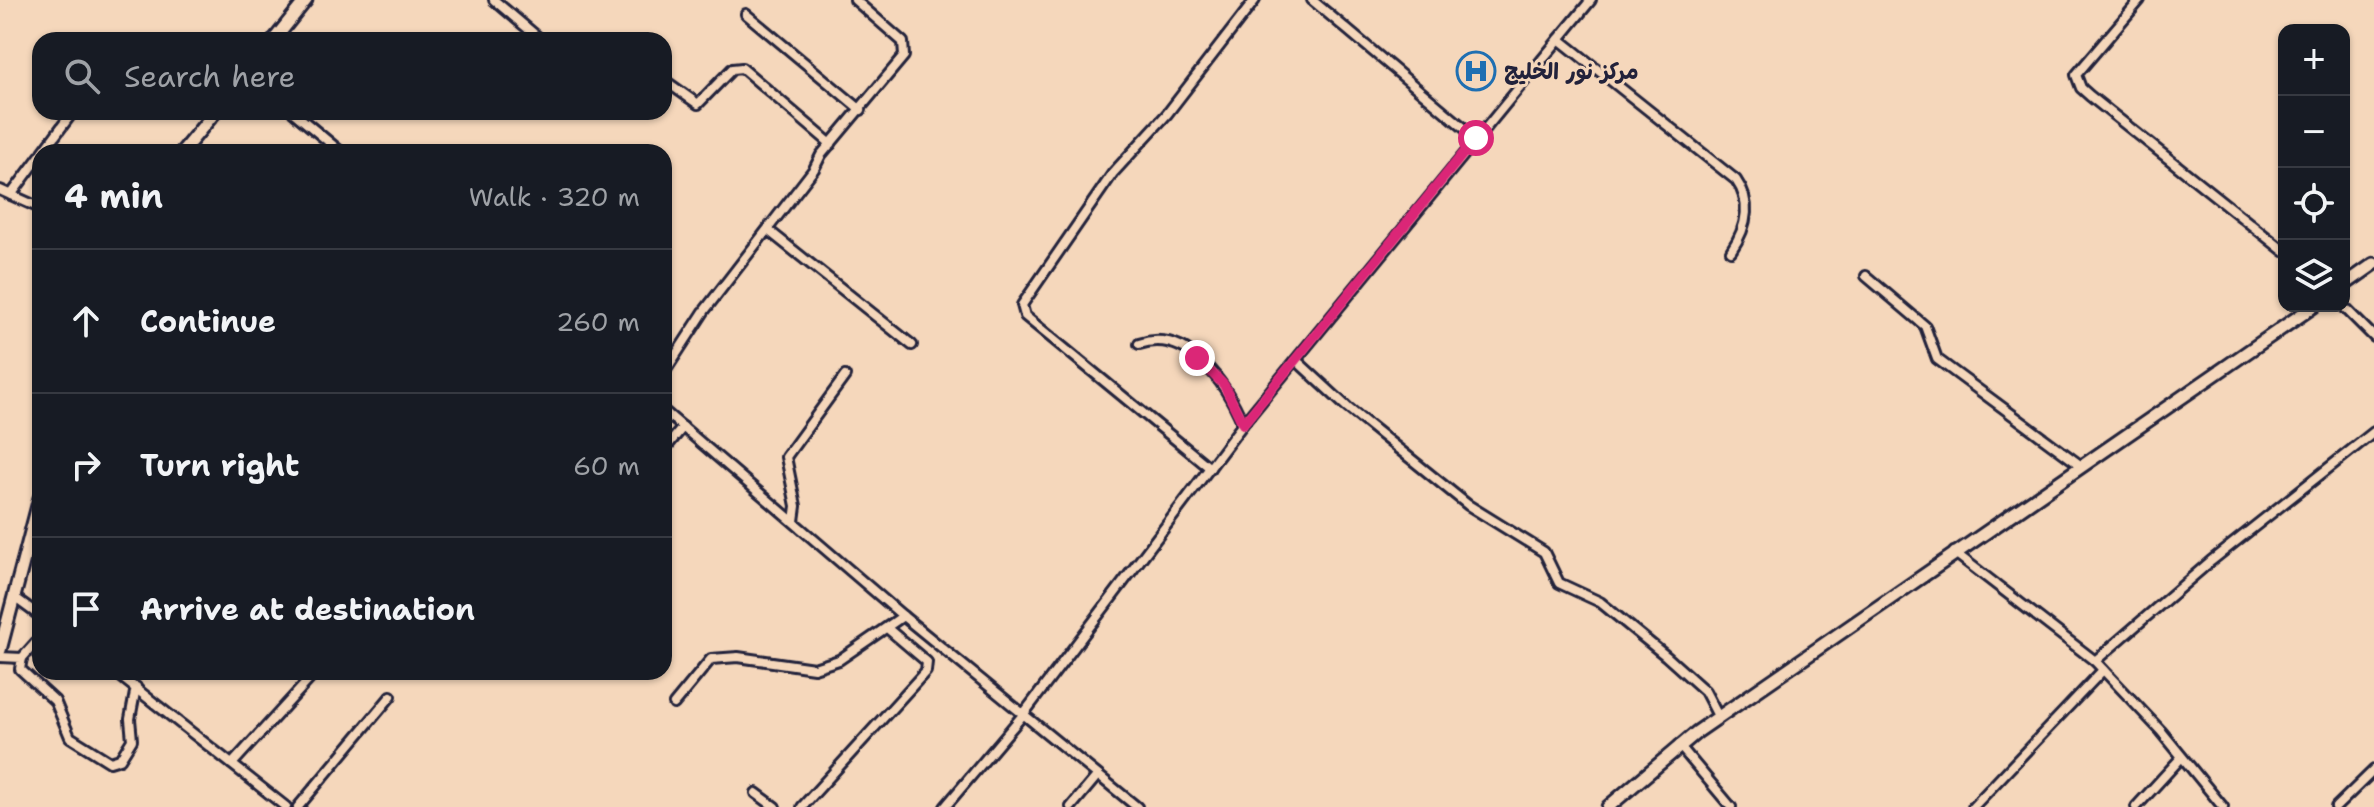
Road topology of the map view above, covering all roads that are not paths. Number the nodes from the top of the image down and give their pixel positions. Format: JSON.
{"nodes":[{"id":1,"x":306,"y":0,"type":"edge"},
{"id":2,"x":494,"y":0,"type":"edge"},
{"id":3,"x":855,"y":0,"type":"edge"},
{"id":4,"x":1255,"y":0,"type":"edge"},
{"id":5,"x":1312,"y":0,"type":"edge"},
{"id":6,"x":1591,"y":0,"type":"edge"},
{"id":7,"x":2140,"y":0,"type":"edge"},
{"id":8,"x":746,"y":14,"type":"dead end"},
{"id":9,"x":280,"y":32,"type":"edge"},
{"id":10,"x":532,"y":32,"type":"edge"},
{"id":11,"x":1559,"y":39,"type":"junction"},
{"id":12,"x":672,"y":86,"type":"edge"},
{"id":13,"x":861,"y":110,"type":"junction"},
{"id":14,"x":67,"y":120,"type":"edge"},
{"id":15,"x":208,"y":120,"type":"edge"},
{"id":16,"x":303,"y":120,"type":"edge"},
{"id":17,"x":1476,"y":138,"type":"junction"},
{"id":18,"x":49,"y":144,"type":"edge"},
{"id":19,"x":189,"y":144,"type":"edge"},
{"id":20,"x":331,"y":144,"type":"edge"},
{"id":21,"x":831,"y":144,"type":"junction"},
{"id":22,"x":32,"y":167,"type":"edge"},
{"id":23,"x":0,"y":190,"type":"edge"},
{"id":24,"x":11,"y":195,"type":"junction"},
{"id":25,"x":32,"y":204,"type":"edge"},
{"id":26,"x":768,"y":230,"type":"junction"},
{"id":27,"x":2278,"y":246,"type":"edge"},
{"id":28,"x":1731,"y":251,"type":"dead end"},
{"id":29,"x":2374,"y":264,"type":"edge"},
{"id":30,"x":1866,"y":276,"type":"dead end"},
{"id":31,"x":2350,"y":281,"type":"edge"},
{"id":32,"x":2305,"y":312,"type":"edge"},
{"id":33,"x":2349,"y":312,"type":"edge"},
{"id":34,"x":2374,"y":337,"type":"edge"},
{"id":35,"x":1139,"y":344,"type":"dead end"},
{"id":36,"x":912,"y":345,"type":"dead end"},
{"id":37,"x":672,"y":361,"type":"edge"},
{"id":38,"x":1297,"y":361,"type":"junction"},
{"id":39,"x":845,"y":376,"type":"dead end"},
{"id":40,"x":672,"y":418,"type":"edge"},
{"id":41,"x":1243,"y":424,"type":"junction"},
{"id":42,"x":683,"y":427,"type":"junction"},
{"id":43,"x":2374,"y":432,"type":"edge"},
{"id":44,"x":672,"y":440,"type":"edge"},
{"id":45,"x":2080,"y":465,"type":"junction"},
{"id":46,"x":1210,"y":468,"type":"junction"},
{"id":47,"x":794,"y":521,"type":"junction"},
{"id":48,"x":32,"y":531,"type":"edge"},
{"id":49,"x":30,"y":539,"type":"joint"},
{"id":50,"x":1954,"y":552,"type":"junction"},
{"id":51,"x":14,"y":597,"type":"junction"},
{"id":52,"x":32,"y":610,"type":"edge"},
{"id":53,"x":903,"y":616,"type":"junction"},
{"id":54,"x":887,"y":628,"type":"junction"},
{"id":55,"x":32,"y":647,"type":"edge"},
{"id":56,"x":0,"y":650,"type":"edge"},
{"id":57,"x":0,"y":657,"type":"edge"},
{"id":58,"x":22,"y":658,"type":"junction"},
{"id":59,"x":2095,"y":661,"type":"junction"},
{"id":60,"x":2103,"y":670,"type":"junction"},
{"id":61,"x":32,"y":680,"type":"edge"},
{"id":62,"x":32,"y":680,"type":"edge"},
{"id":63,"x":126,"y":680,"type":"edge"},
{"id":64,"x":309,"y":680,"type":"edge"},
{"id":65,"x":136,"y":687,"type":"junction"},
{"id":66,"x":391,"y":696,"type":"dead end"},
{"id":67,"x":674,"y":704,"type":"dead end"},
{"id":68,"x":1022,"y":716,"type":"junction"},
{"id":69,"x":1719,"y":718,"type":"junction"},
{"id":70,"x":1679,"y":745,"type":"junction"},
{"id":71,"x":2180,"y":759,"type":"junction"},
{"id":72,"x":232,"y":764,"type":"junction"},
{"id":73,"x":2374,"y":770,"type":"edge"},
{"id":74,"x":1097,"y":776,"type":"junction"},
{"id":75,"x":756,"y":793,"type":"dead end"},
{"id":76,"x":286,"y":807,"type":"edge"},
{"id":77,"x":298,"y":807,"type":"edge"},
{"id":78,"x":775,"y":807,"type":"edge"},
{"id":79,"x":802,"y":807,"type":"edge"},
{"id":80,"x":945,"y":807,"type":"edge"},
{"id":81,"x":1071,"y":807,"type":"edge"},
{"id":82,"x":1137,"y":807,"type":"edge"},
{"id":83,"x":1608,"y":807,"type":"edge"},
{"id":84,"x":1731,"y":807,"type":"edge"},
{"id":85,"x":1973,"y":807,"type":"edge"},
{"id":86,"x":2136,"y":807,"type":"edge"},
{"id":87,"x":2223,"y":807,"type":"edge"},
{"id":88,"x":2336,"y":807,"type":"edge"}],
"edges":[{"from":1,"to":9,"type":"street"},
{"from":2,"to":10,"type":"street"},
{"from":3,"to":13,"type":"street"},
{"from":4,"to":46,"type":"street"},
{"from":5,"to":17,"type":"street"},
{"from":6,"to":11,"type":"street"},
{"from":7,"to":27,"type":"street"},
{"from":8,"to":13,"type":"street"},
{"from":11,"to":17,"type":"street"},
{"from":11,"to":28,"type":"street"},
{"from":12,"to":21,"type":"street"},
{"from":13,"to":21,"type":"street"},
{"from":14,"to":18,"type":"street"},
{"from":15,"to":19,"type":"street"},
{"from":16,"to":20,"type":"street"},
{"from":17,"to":38,"type":"street"},
{"from":21,"to":26,"type":"street"},
{"from":22,"to":24,"type":"street"},
{"from":23,"to":24,"type":"street"},
{"from":24,"to":25,"type":"street"},
{"from":26,"to":36,"type":"street"},
{"from":26,"to":37,"type":"street"},
{"from":29,"to":31,"type":"street"},
{"from":30,"to":45,"type":"street"},
{"from":32,"to":45,"type":"street"},
{"from":33,"to":34,"type":"street"},
{"from":35,"to":41,"type":"street"},
{"from":38,"to":41,"type":"street"},
{"from":38,"to":69,"type":"street"},
{"from":39,"to":47,"type":"street"},
{"from":40,"to":42,"type":"street"},
{"from":41,"to":46,"type":"street"},
{"from":42,"to":44,"type":"street"},
{"from":42,"to":47,"type":"street"},
{"from":43,"to":59,"type":"street"},
{"from":45,"to":50,"type":"street"},
{"from":46,"to":68,"type":"street"},
{"from":47,"to":53,"type":"street"},
{"from":48,"to":49,"type":"street"},
{"from":49,"to":51,"type":"street"},
{"from":50,"to":59,"type":"street"},
{"from":50,"to":69,"type":"street"},
{"from":51,"to":52,"type":"street"},
{"from":51,"to":56,"type":"street"},
{"from":53,"to":54,"type":"street"},
{"from":53,"to":68,"type":"street"},
{"from":54,"to":67,"type":"street"},
{"from":54,"to":79,"type":"street"},
{"from":55,"to":58,"type":"street"},
{"from":57,"to":58,"type":"street"},
{"from":58,"to":62,"type":"street"},
{"from":59,"to":60,"type":"street"},
{"from":60,"to":71,"type":"street"},
{"from":60,"to":85,"type":"street"},
{"from":61,"to":65,"type":"street"},
{"from":63,"to":65,"type":"street"},
{"from":64,"to":72,"type":"street"},
{"from":65,"to":72,"type":"street"},
{"from":66,"to":77,"type":"street"},
{"from":68,"to":74,"type":"street"},
{"from":68,"to":80,"type":"street"},
{"from":69,"to":70,"type":"street"},
{"from":70,"to":83,"type":"street"},
{"from":70,"to":84,"type":"street"},
{"from":71,"to":86,"type":"street"},
{"from":71,"to":87,"type":"street"},
{"from":72,"to":76,"type":"street"},
{"from":73,"to":88,"type":"street"},
{"from":74,"to":81,"type":"street"},
{"from":74,"to":82,"type":"street"},
{"from":75,"to":78,"type":"street"}]}
